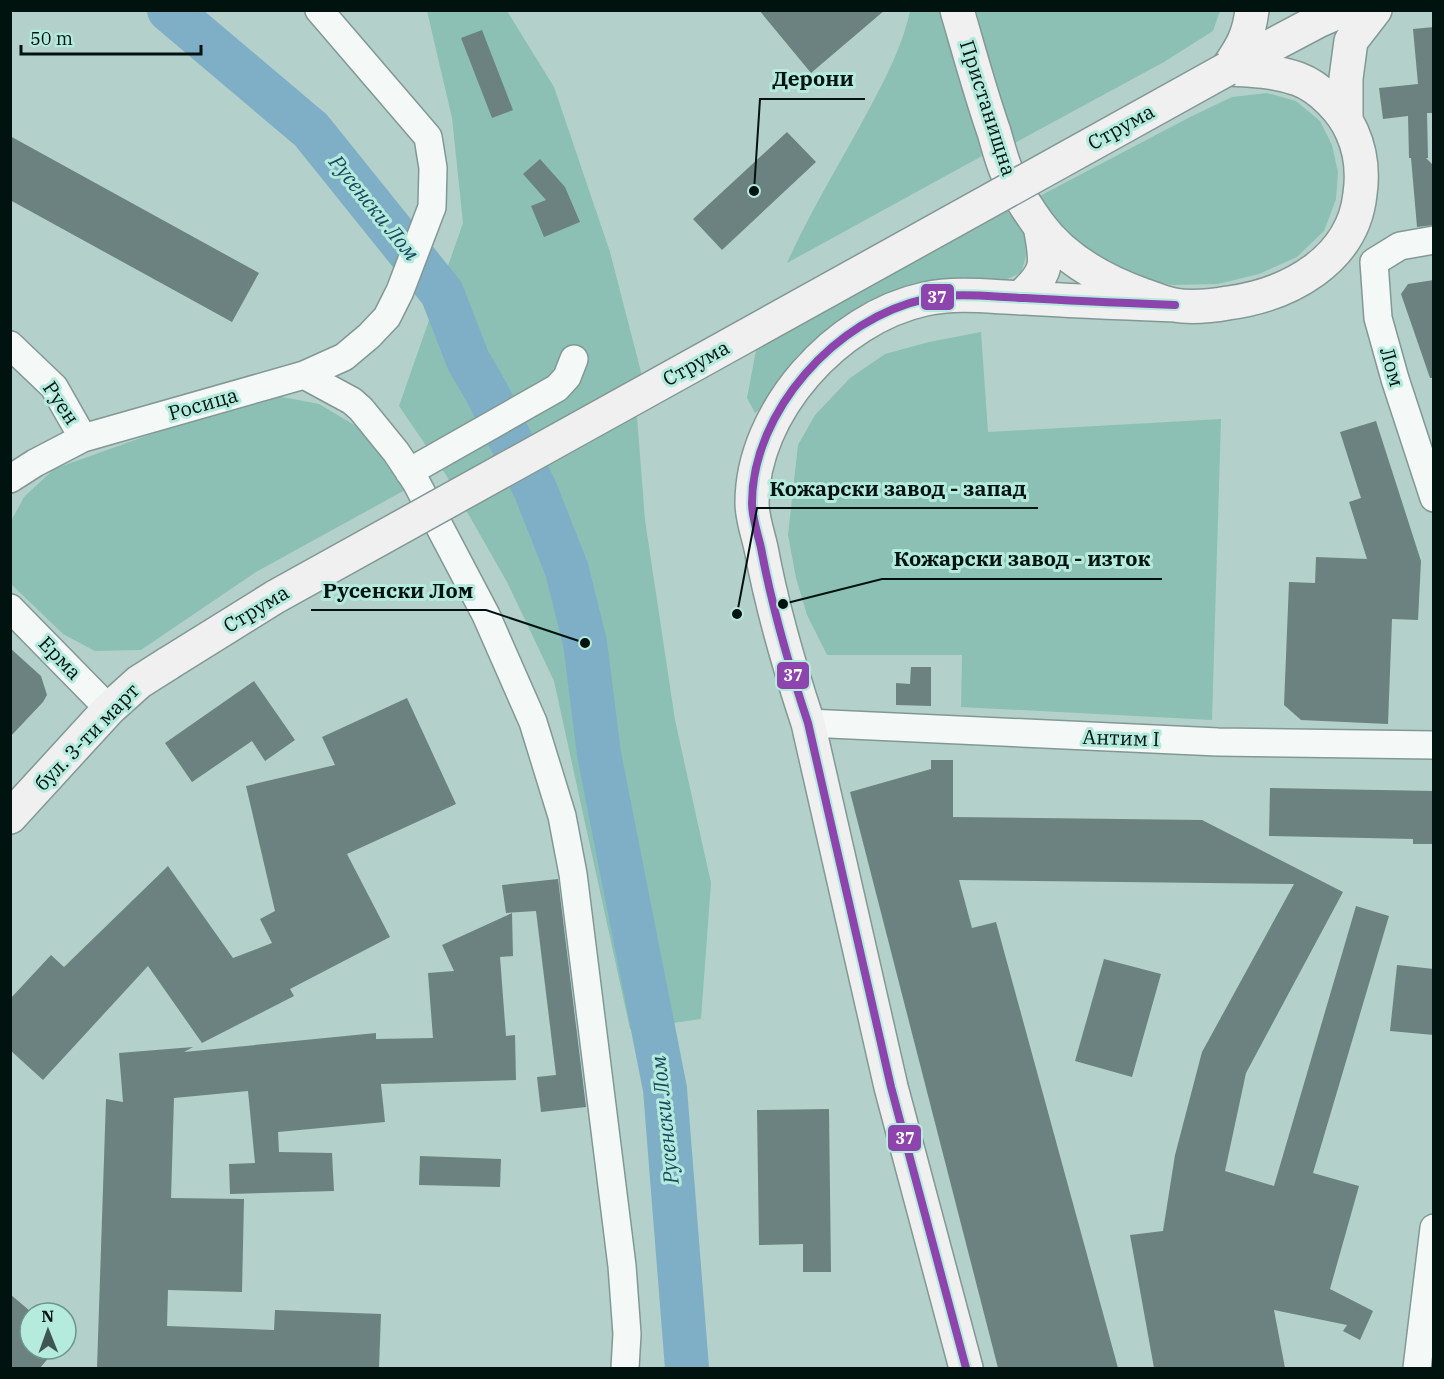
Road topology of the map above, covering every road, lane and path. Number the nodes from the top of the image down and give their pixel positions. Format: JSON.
{"nodes":[{"id":1,"x":319,"y":10,"type":"edge"},
{"id":2,"x":957,"y":10,"type":"edge"},
{"id":3,"x":1252,"y":10,"type":"edge"},
{"id":4,"x":1343,"y":10,"type":"edge"},
{"id":5,"x":1375,"y":10,"type":"edge"},
{"id":6,"x":1227,"y":69,"type":"junction"},
{"id":7,"x":1346,"y":119,"type":"junction"},
{"id":8,"x":1040,"y":226,"type":"junction"},
{"id":9,"x":1434,"y":240,"type":"edge"},
{"id":10,"x":1020,"y":298,"type":"junction"},
{"id":11,"x":1174,"y":305,"type":"junction"},
{"id":12,"x":10,"y":345,"type":"edge"},
{"id":13,"x":574,"y":358,"type":"dead end"},
{"id":14,"x":304,"y":375,"type":"junction"},
{"id":15,"x":83,"y":438,"type":"junction"},
{"id":16,"x":409,"y":472,"type":"junction"},
{"id":17,"x":12,"y":481,"type":"edge"},
{"id":18,"x":1434,"y":498,"type":"edge"},
{"id":19,"x":10,"y":608,"type":"edge"},
{"id":20,"x":169,"y":663,"type":"joint"},
{"id":21,"x":109,"y":709,"type":"junction"},
{"id":22,"x":808,"y":723,"type":"junction"},
{"id":23,"x":1434,"y":745,"type":"edge"},
{"id":24,"x":10,"y":817,"type":"edge"},
{"id":25,"x":1434,"y":1228,"type":"edge"},
{"id":26,"x":624,"y":1368,"type":"edge"},
{"id":27,"x":966,"y":1368,"type":"edge"},
{"id":28,"x":1417,"y":1368,"type":"edge"}],
"edges":[{"from":1,"to":14,"type":"street","name":"Росица"},
{"from":2,"to":8,"type":"street","name":"Пристанищна"},
{"from":3,"to":6,"type":"street"},
{"from":4,"to":6,"type":"street","name":"Струма"},
{"from":5,"to":7,"type":"street"},
{"from":6,"to":7,"type":"street"},
{"from":6,"to":20,"type":"street","name":"Струма","bridge":true},
{"from":7,"to":11,"type":"street","name":"Пристанищна"},
{"from":8,"to":10,"type":"street"},
{"from":8,"to":11,"type":"street","name":"Пристанищна"},
{"from":9,"to":18,"type":"street","name":"Лом"},
{"from":10,"to":11,"type":"street"},
{"from":10,"to":22,"type":"street"},
{"from":12,"to":15,"type":"street","name":"Руен"},
{"from":13,"to":16,"type":"street"},
{"from":14,"to":15,"type":"street","name":"Росица"},
{"from":14,"to":16,"type":"street"},
{"from":15,"to":17,"type":"street","name":"Росица"},
{"from":16,"to":26,"type":"street"},
{"from":19,"to":21,"type":"street","name":"Ерма"},
{"from":20,"to":21,"type":"street","name":"бул. 3-ти март"},
{"from":21,"to":24,"type":"street","name":"бул. 3-ти март"},
{"from":22,"to":23,"type":"street","name":"Антим I"},
{"from":22,"to":27,"type":"street"},
{"from":25,"to":28,"type":"street"}]}
